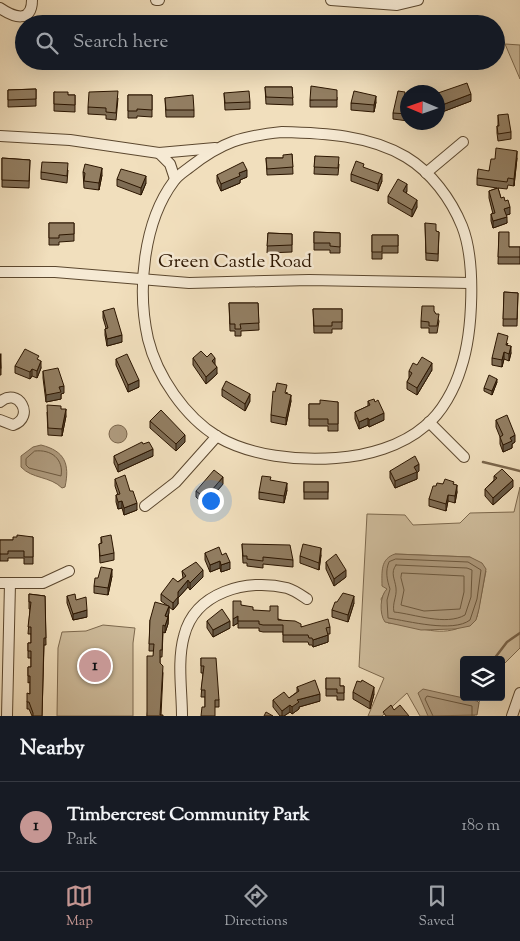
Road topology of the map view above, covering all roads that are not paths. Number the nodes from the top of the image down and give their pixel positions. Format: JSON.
{"nodes":[{"id":1,"x":32,"y":0,"type":"edge"},
{"id":2,"x":331,"y":0,"type":"edge"},
{"id":3,"x":418,"y":0,"type":"edge"},
{"id":4,"x":0,"y":8,"type":"edge"},
{"id":5,"x":25,"y":15,"type":"edge"},
{"id":6,"x":15,"y":16,"type":"edge"},
{"id":7,"x":0,"y":136,"type":"edge"},
{"id":8,"x":463,"y":142,"type":"dead end"},
{"id":9,"x":216,"y":147,"type":"junction"},
{"id":10,"x":159,"y":153,"type":"junction"},
{"id":11,"x":426,"y":173,"type":"junction"},
{"id":12,"x":175,"y":180,"type":"junction"},
{"id":13,"x":0,"y":272,"type":"edge"},
{"id":14,"x":144,"y":279,"type":"junction"},
{"id":15,"x":470,"y":283,"type":"junction"},
{"id":16,"x":0,"y":402,"type":"edge"},
{"id":17,"x":0,"y":420,"type":"edge"},
{"id":18,"x":429,"y":422,"type":"junction"},
{"id":19,"x":218,"y":436,"type":"junction"},
{"id":20,"x":464,"y":457,"type":"dead end"},
{"id":21,"x":145,"y":506,"type":"dead end"},
{"id":22,"x":69,"y":571,"type":"dead end"},
{"id":23,"x":5,"y":583,"type":"edge"},
{"id":24,"x":307,"y":599,"type":"dead end"},
{"id":25,"x":520,"y":692,"type":"edge"},
{"id":26,"x":7,"y":716,"type":"edge"},
{"id":27,"x":182,"y":716,"type":"edge"},
{"id":28,"x":512,"y":716,"type":"edge"}],
"edges":[{"from":1,"to":5,"type":"street"},
{"from":2,"to":3,"type":"street"},
{"from":4,"to":6,"type":"street"},
{"from":7,"to":10,"type":"street"},
{"from":8,"to":11,"type":"street"},
{"from":9,"to":10,"type":"street"},
{"from":9,"to":11,"type":"street"},
{"from":9,"to":12,"type":"street"},
{"from":10,"to":12,"type":"street"},
{"from":11,"to":15,"type":"street"},
{"from":12,"to":14,"type":"street"},
{"from":13,"to":14,"type":"street","name":"Green Castle Road"},
{"from":14,"to":15,"type":"street","name":"Green Castle Road"},
{"from":14,"to":19,"type":"street"},
{"from":15,"to":18,"type":"street"},
{"from":16,"to":17,"type":"street"},
{"from":18,"to":19,"type":"street"},
{"from":18,"to":20,"type":"street"},
{"from":19,"to":21,"type":"street"},
{"from":22,"to":23,"type":"street"},
{"from":23,"to":26,"type":"street"},
{"from":24,"to":27,"type":"street"},
{"from":25,"to":28,"type":"street"}]}
